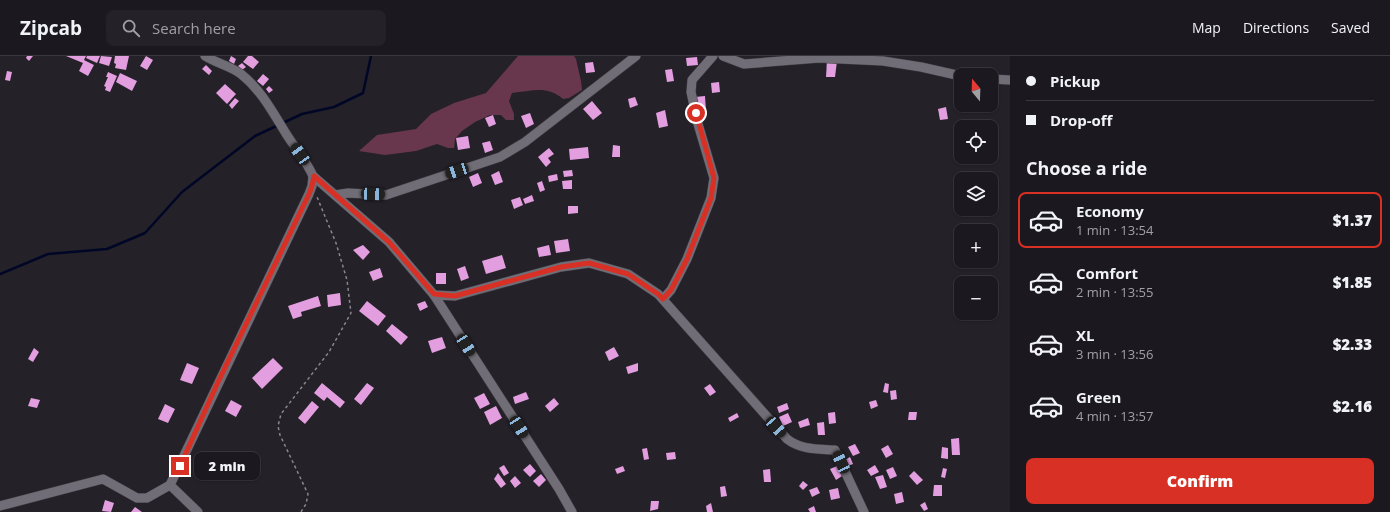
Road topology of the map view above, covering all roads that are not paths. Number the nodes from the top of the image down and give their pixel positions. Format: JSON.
{"nodes":[{"id":1,"x":205,"y":56,"type":"edge"},
{"id":2,"x":636,"y":56,"type":"edge"},
{"id":3,"x":713,"y":56,"type":"edge"},
{"id":4,"x":723,"y":56,"type":"edge"},
{"id":5,"x":954,"y":74,"type":"edge"},
{"id":6,"x":998,"y":79,"type":"edge"},
{"id":7,"x":1010,"y":80,"type":"edge"},
{"id":8,"x":314,"y":176,"type":"junction"},
{"id":9,"x":335,"y":195,"type":"junction"},
{"id":10,"x":434,"y":294,"type":"junction"},
{"id":11,"x":663,"y":299,"type":"junction"},
{"id":12,"x":170,"y":485,"type":"junction"},
{"id":13,"x":0,"y":506,"type":"edge"},
{"id":14,"x":198,"y":512,"type":"edge"},
{"id":15,"x":572,"y":512,"type":"edge"},
{"id":16,"x":864,"y":512,"type":"edge"}],
"edges":[{"from":1,"to":8,"type":"street"},
{"from":2,"to":9,"type":"street"},
{"from":3,"to":11,"type":"street"},
{"from":4,"to":5,"type":"street"},
{"from":6,"to":7,"type":"street"},
{"from":8,"to":9,"type":"street"},
{"from":8,"to":12,"type":"street"},
{"from":9,"to":10,"type":"street"},
{"from":10,"to":11,"type":"street"},
{"from":10,"to":15,"type":"street"},
{"from":11,"to":16,"type":"street"},
{"from":12,"to":13,"type":"street"},
{"from":12,"to":14,"type":"street"}]}
